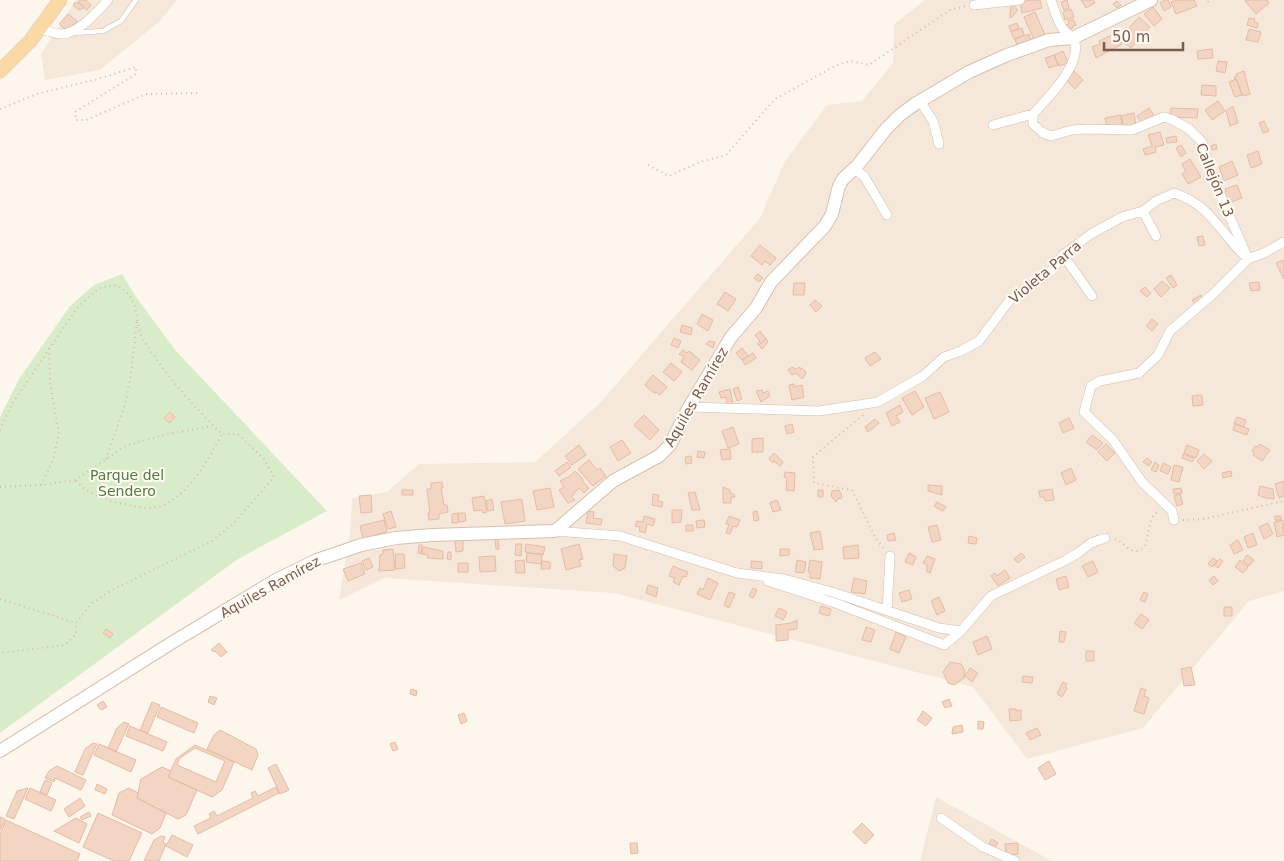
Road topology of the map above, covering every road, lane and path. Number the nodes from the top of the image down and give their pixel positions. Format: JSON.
{"nodes":[{"id":1,"x":60,"y":0,"type":"edge"},
{"id":2,"x":108,"y":0,"type":"edge"},
{"id":3,"x":136,"y":0,"type":"edge"},
{"id":4,"x":1020,"y":0,"type":"edge"},
{"id":5,"x":1051,"y":0,"type":"edge"},
{"id":6,"x":1152,"y":0,"type":"edge"},
{"id":7,"x":974,"y":4,"type":"joint"},
{"id":8,"x":39,"y":30,"type":"junction"},
{"id":9,"x":71,"y":33,"type":"junction"},
{"id":10,"x":1073,"y":38,"type":"junction"},
{"id":11,"x":0,"y":71,"type":"edge"},
{"id":12,"x":199,"y":93,"type":"dead end"},
{"id":13,"x":920,"y":101,"type":"junction"},
{"id":14,"x":0,"y":109,"type":"edge"},
{"id":15,"x":1033,"y":114,"type":"junction"},
{"id":16,"x":993,"y":125,"type":"dead end"},
{"id":17,"x":939,"y":144,"type":"dead end"},
{"id":18,"x":648,"y":165,"type":"dead end"},
{"id":19,"x":854,"y":169,"type":"junction"},
{"id":20,"x":1143,"y":211,"type":"junction"},
{"id":21,"x":887,"y":215,"type":"dead end"},
{"id":22,"x":1156,"y":236,"type":"dead end"},
{"id":23,"x":1284,"y":242,"type":"edge"},
{"id":24,"x":1063,"y":255,"type":"junction"},
{"id":25,"x":1248,"y":258,"type":"junction"},
{"id":26,"x":1092,"y":296,"type":"dead end"},
{"id":27,"x":138,"y":317,"type":"junction"},
{"id":28,"x":49,"y":347,"type":"junction"},
{"id":29,"x":689,"y":407,"type":"junction"},
{"id":30,"x":864,"y":414,"type":"dead end"},
{"id":31,"x":213,"y":426,"type":"junction"},
{"id":32,"x":0,"y":430,"type":"edge"},
{"id":33,"x":222,"y":434,"type":"junction"},
{"id":34,"x":106,"y":459,"type":"junction"},
{"id":35,"x":75,"y":480,"type":"junction"},
{"id":36,"x":41,"y":485,"type":"junction"},
{"id":37,"x":0,"y":487,"type":"edge"},
{"id":38,"x":1284,"y":501,"type":"edge"},
{"id":39,"x":1174,"y":520,"type":"junction"},
{"id":40,"x":555,"y":530,"type":"junction"},
{"id":41,"x":1105,"y":538,"type":"joint"},
{"id":42,"x":890,"y":556,"type":"joint"},
{"id":43,"x":746,"y":574,"type":"junction"},
{"id":44,"x":0,"y":599,"type":"edge"},
{"id":45,"x":887,"y":611,"type":"junction"},
{"id":46,"x":76,"y":623,"type":"junction"},
{"id":47,"x":961,"y":631,"type":"junction"},
{"id":48,"x":0,"y":653,"type":"edge"},
{"id":49,"x":0,"y":751,"type":"edge"},
{"id":50,"x":941,"y":818,"type":"dead end"},
{"id":51,"x":1016,"y":861,"type":"edge"}],
"edges":[{"from":1,"to":8,"type":"main road"},
{"from":2,"to":9,"type":"street"},
{"from":3,"to":9,"type":"lane"},
{"from":4,"to":7,"type":"street"},
{"from":5,"to":10,"type":"street"},
{"from":6,"to":10,"type":"street","name":"Aquiles Ramírez"},
{"from":7,"to":18,"type":"path"},
{"from":8,"to":9,"type":"street"},
{"from":8,"to":11,"type":"main road"},
{"from":10,"to":13,"type":"street","name":"Aquiles Ramírez"},
{"from":10,"to":15,"type":"street"},
{"from":12,"to":14,"type":"path"},
{"from":13,"to":17,"type":"street"},
{"from":13,"to":19,"type":"street","name":"Aquiles Ramírez"},
{"from":15,"to":16,"type":"street"},
{"from":15,"to":25,"type":"street","name":"Callejón 13"},
{"from":19,"to":21,"type":"street"},
{"from":19,"to":29,"type":"street","name":"Aquiles Ramírez"},
{"from":20,"to":22,"type":"street"},
{"from":20,"to":24,"type":"street","name":"Violeta Parra"},
{"from":20,"to":25,"type":"street","name":"Violeta Parra"},
{"from":23,"to":25,"type":"street"},
{"from":24,"to":26,"type":"street"},
{"from":24,"to":29,"type":"street","name":"Violeta Parra"},
{"from":25,"to":39,"type":"street"},
{"from":27,"to":28,"type":"path"},
{"from":27,"to":31,"type":"path"},
{"from":27,"to":34,"type":"path"},
{"from":28,"to":32,"type":"path"},
{"from":28,"to":36,"type":"path"},
{"from":29,"to":40,"type":"street","name":"Aquiles Ramírez"},
{"from":30,"to":42,"type":"path"},
{"from":31,"to":33,"type":"path"},
{"from":31,"to":34,"type":"path"},
{"from":33,"to":35,"type":"path"},
{"from":33,"to":46,"type":"path"},
{"from":34,"to":35,"type":"path"},
{"from":35,"to":36,"type":"path"},
{"from":36,"to":37,"type":"path"},
{"from":38,"to":39,"type":"path"},
{"from":39,"to":41,"type":"path"},
{"from":40,"to":43,"type":"street"},
{"from":40,"to":49,"type":"street","name":"Aquiles Ramírez"},
{"from":41,"to":47,"type":"street"},
{"from":42,"to":45,"type":"street"},
{"from":43,"to":45,"type":"street"},
{"from":43,"to":47,"type":"street"},
{"from":44,"to":46,"type":"path"},
{"from":45,"to":47,"type":"street"},
{"from":46,"to":48,"type":"path"},
{"from":50,"to":51,"type":"street"}]}
